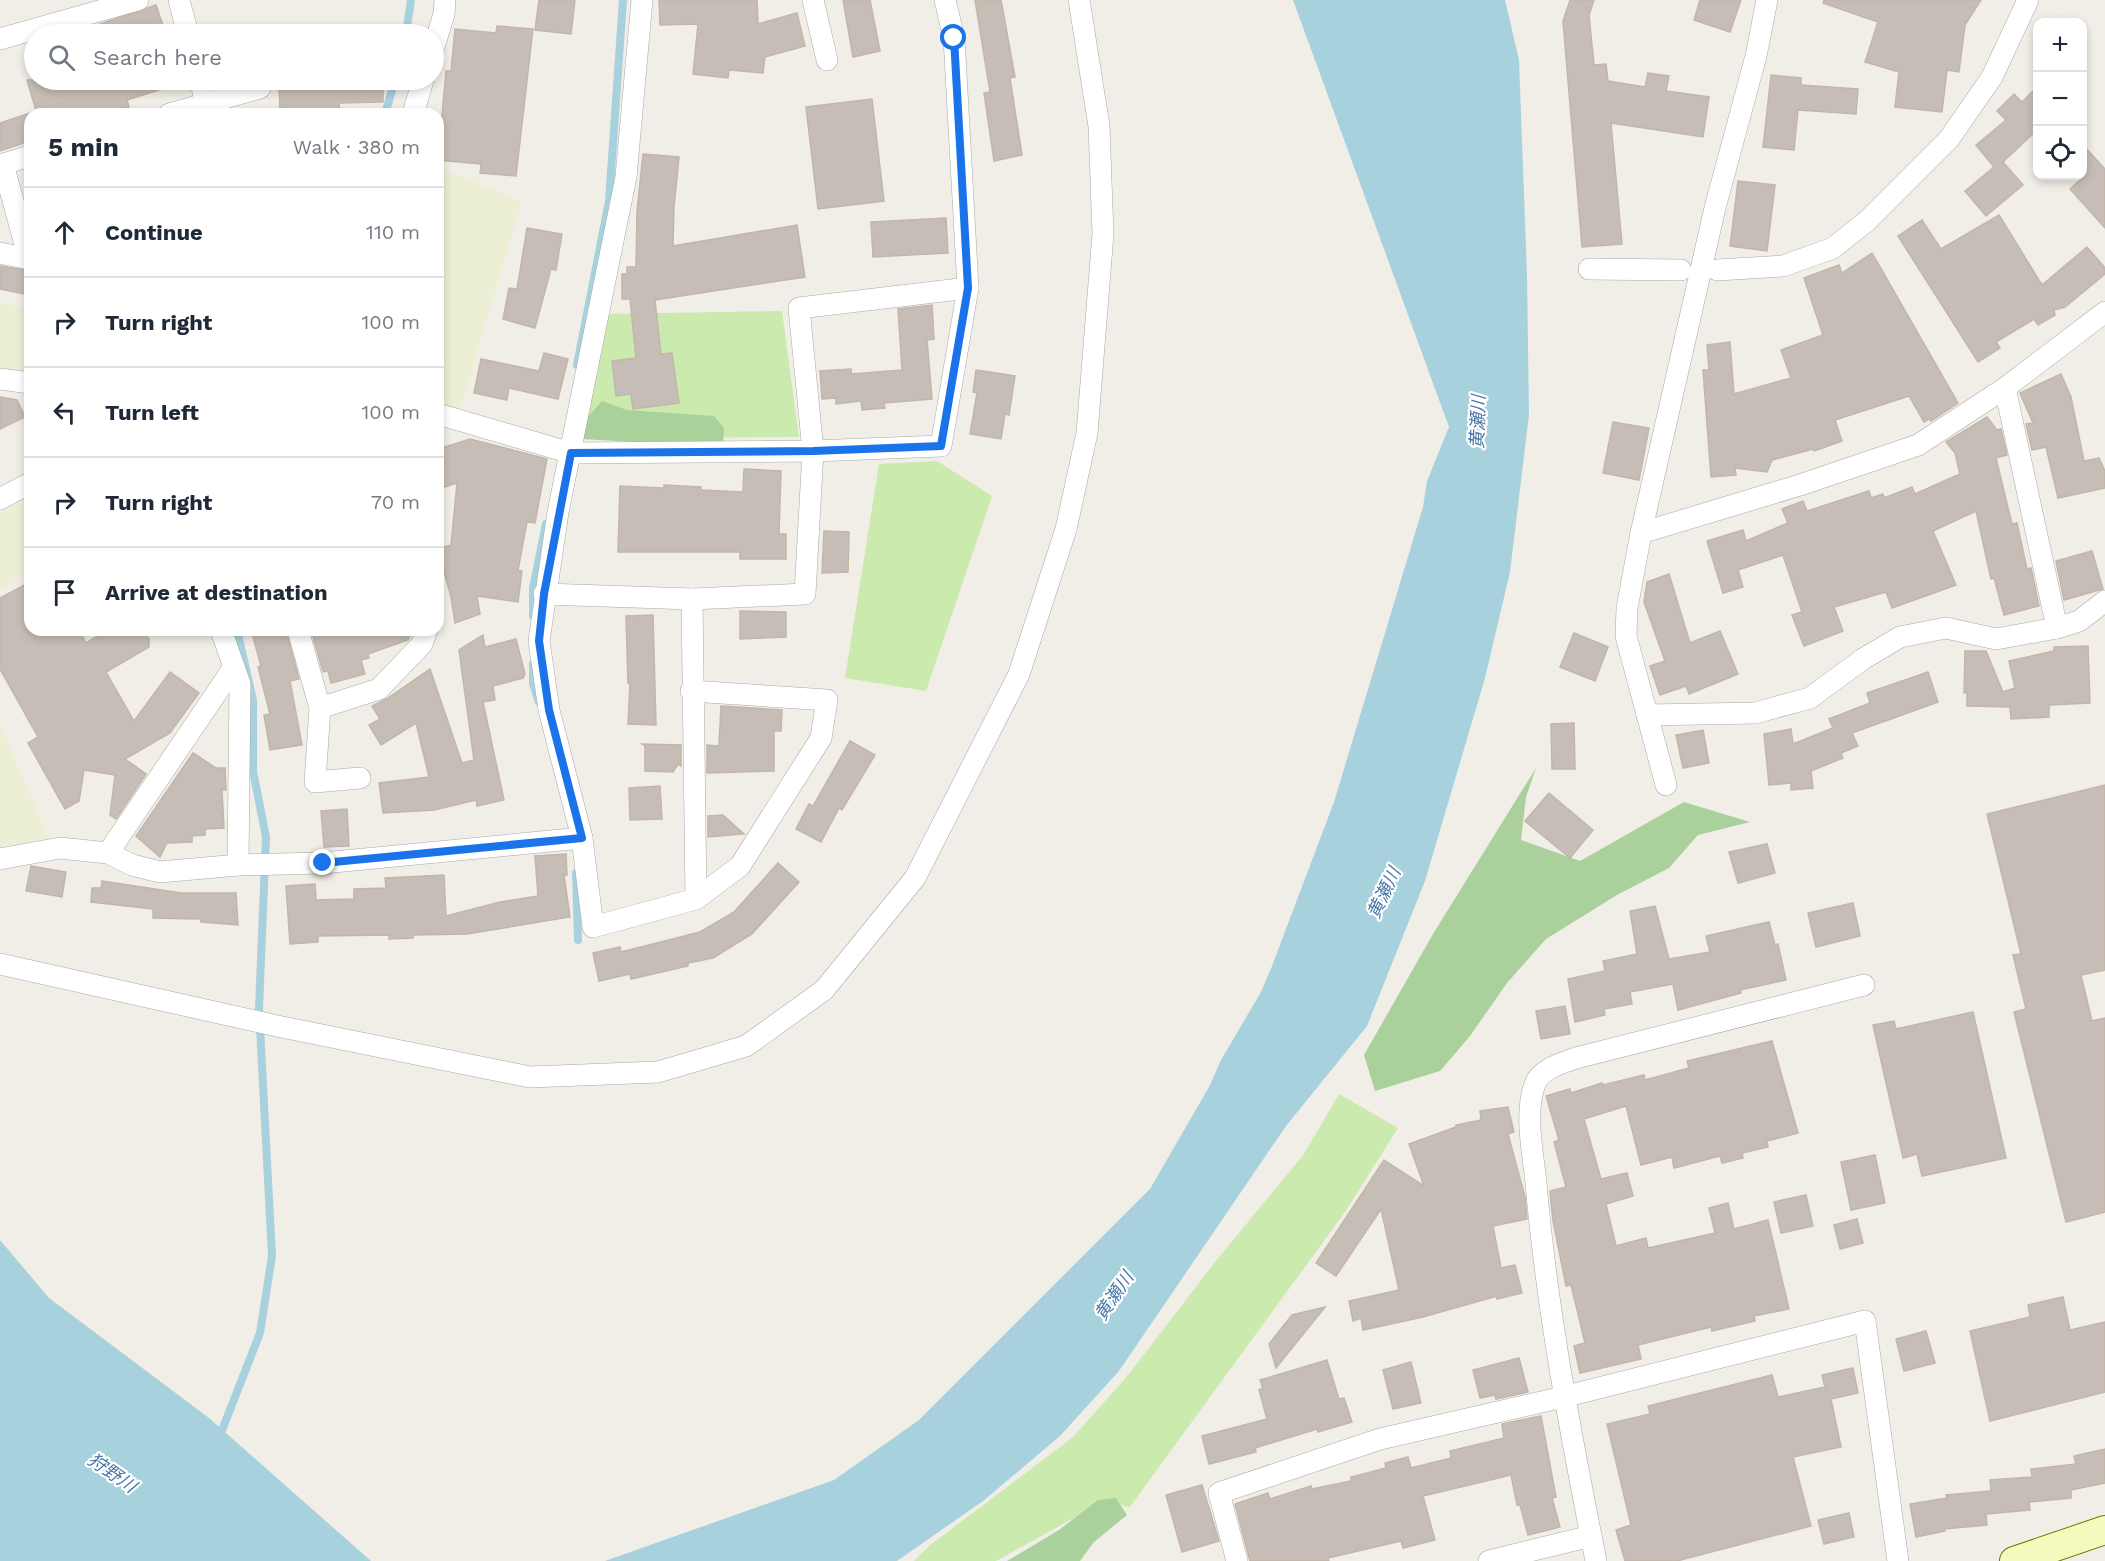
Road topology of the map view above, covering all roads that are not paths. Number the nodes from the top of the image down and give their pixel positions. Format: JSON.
{"nodes":[{"id":1,"x":138,"y":0,"type":"edge"},
{"id":2,"x":179,"y":0,"type":"edge"},
{"id":3,"x":445,"y":0,"type":"edge"},
{"id":4,"x":642,"y":0,"type":"edge"},
{"id":5,"x":813,"y":0,"type":"edge"},
{"id":6,"x":945,"y":0,"type":"edge"},
{"id":7,"x":1078,"y":0,"type":"edge"},
{"id":8,"x":1767,"y":0,"type":"edge"},
{"id":9,"x":2028,"y":0,"type":"edge"},
{"id":10,"x":53,"y":24,"type":"edge"},
{"id":11,"x":185,"y":24,"type":"edge"},
{"id":12,"x":441,"y":24,"type":"edge"},
{"id":13,"x":24,"y":32,"type":"edge"},
{"id":14,"x":0,"y":39,"type":"edge"},
{"id":15,"x":827,"y":60,"type":"dead end"},
{"id":16,"x":203,"y":90,"type":"edge"},
{"id":17,"x":255,"y":90,"type":"edge"},
{"id":18,"x":420,"y":90,"type":"edge"},
{"id":19,"x":208,"y":108,"type":"edge"},
{"id":20,"x":414,"y":108,"type":"edge"},
{"id":21,"x":24,"y":158,"type":"edge"},
{"id":22,"x":24,"y":238,"type":"edge"},
{"id":23,"x":0,"y":254,"type":"edge"},
{"id":24,"x":24,"y":258,"type":"edge"},
{"id":25,"x":1589,"y":269,"type":"dead end"},
{"id":26,"x":1681,"y":270,"type":"dead end"},
{"id":27,"x":1717,"y":270,"type":"dead end"},
{"id":28,"x":968,"y":288,"type":"junction"},
{"id":29,"x":2105,"y":312,"type":"edge"},
{"id":30,"x":0,"y":379,"type":"edge"},
{"id":31,"x":24,"y":382,"type":"edge"},
{"id":32,"x":2005,"y":388,"type":"junction"},
{"id":33,"x":444,"y":416,"type":"edge"},
{"id":34,"x":813,"y":451,"type":"junction"},
{"id":35,"x":571,"y":453,"type":"junction"},
{"id":36,"x":24,"y":486,"type":"edge"},
{"id":37,"x":0,"y":499,"type":"edge"},
{"id":38,"x":1641,"y":533,"type":"junction"},
{"id":39,"x":544,"y":594,"type":"junction"},
{"id":40,"x":692,"y":599,"type":"junction"},
{"id":41,"x":2105,"y":601,"type":"edge"},
{"id":42,"x":2057,"y":628,"type":"junction"},
{"id":43,"x":223,"y":636,"type":"edge"},
{"id":44,"x":300,"y":636,"type":"edge"},
{"id":45,"x":425,"y":636,"type":"edge"},
{"id":46,"x":234,"y":667,"type":"junction"},
{"id":47,"x":691,"y":691,"type":"junction"},
{"id":48,"x":320,"y":708,"type":"junction"},
{"id":49,"x":1647,"y":714,"type":"junction"},
{"id":50,"x":360,"y":778,"type":"dead end"},
{"id":51,"x":1666,"y":785,"type":"dead end"},
{"id":52,"x":582,"y":838,"type":"junction"},
{"id":53,"x":108,"y":853,"type":"junction"},
{"id":54,"x":0,"y":859,"type":"edge"},
{"id":55,"x":238,"y":865,"type":"junction"},
{"id":56,"x":696,"y":899,"type":"junction"},
{"id":57,"x":0,"y":964,"type":"edge"},
{"id":58,"x":1864,"y":986,"type":"dead end"},
{"id":59,"x":1563,"y":1397,"type":"junction"},
{"id":60,"x":2105,"y":1530,"type":"edge"},
{"id":61,"x":1591,"y":1536,"type":"junction"},
{"id":62,"x":1236,"y":1561,"type":"edge"},
{"id":63,"x":1489,"y":1561,"type":"edge"},
{"id":64,"x":1596,"y":1561,"type":"edge"},
{"id":65,"x":1898,"y":1561,"type":"edge"},
{"id":66,"x":2014,"y":1561,"type":"edge"}],
"edges":[{"from":1,"to":10,"type":"street"},
{"from":2,"to":11,"type":"street"},
{"from":3,"to":12,"type":"street"},
{"from":4,"to":35,"type":"street"},
{"from":5,"to":15,"type":"street"},
{"from":6,"to":28,"type":"street"},
{"from":7,"to":57,"type":"street"},
{"from":8,"to":38,"type":"street"},
{"from":9,"to":27,"type":"street"},
{"from":13,"to":14,"type":"street"},
{"from":16,"to":19,"type":"street"},
{"from":17,"to":19,"type":"street"},
{"from":18,"to":20,"type":"street"},
{"from":21,"to":22,"type":"street"},
{"from":23,"to":24,"type":"street"},
{"from":25,"to":26,"type":"street"},
{"from":28,"to":34,"type":"street"},
{"from":28,"to":34,"type":"street"},
{"from":29,"to":32,"type":"street"},
{"from":30,"to":31,"type":"street"},
{"from":32,"to":38,"type":"street"},
{"from":32,"to":42,"type":"street"},
{"from":33,"to":35,"type":"street"},
{"from":34,"to":35,"type":"street"},
{"from":34,"to":40,"type":"street"},
{"from":35,"to":39,"type":"street"},
{"from":36,"to":37,"type":"street"},
{"from":38,"to":49,"type":"street"},
{"from":39,"to":40,"type":"street"},
{"from":39,"to":52,"type":"street"},
{"from":40,"to":47,"type":"street"},
{"from":41,"to":42,"type":"street"},
{"from":42,"to":49,"type":"street"},
{"from":43,"to":46,"type":"street"},
{"from":44,"to":48,"type":"street"},
{"from":45,"to":48,"type":"street"},
{"from":46,"to":53,"type":"street"},
{"from":46,"to":55,"type":"street"},
{"from":47,"to":56,"type":"street"},
{"from":47,"to":56,"type":"street"},
{"from":48,"to":50,"type":"street"},
{"from":49,"to":51,"type":"street"},
{"from":52,"to":55,"type":"street"},
{"from":52,"to":56,"type":"street"},
{"from":53,"to":54,"type":"street"},
{"from":53,"to":55,"type":"street"},
{"from":58,"to":59,"type":"street"},
{"from":59,"to":61,"type":"street"},
{"from":59,"to":62,"type":"street"},
{"from":59,"to":65,"type":"street"},
{"from":60,"to":66,"type":"street"},
{"from":61,"to":63,"type":"street"},
{"from":61,"to":64,"type":"street"}]}
